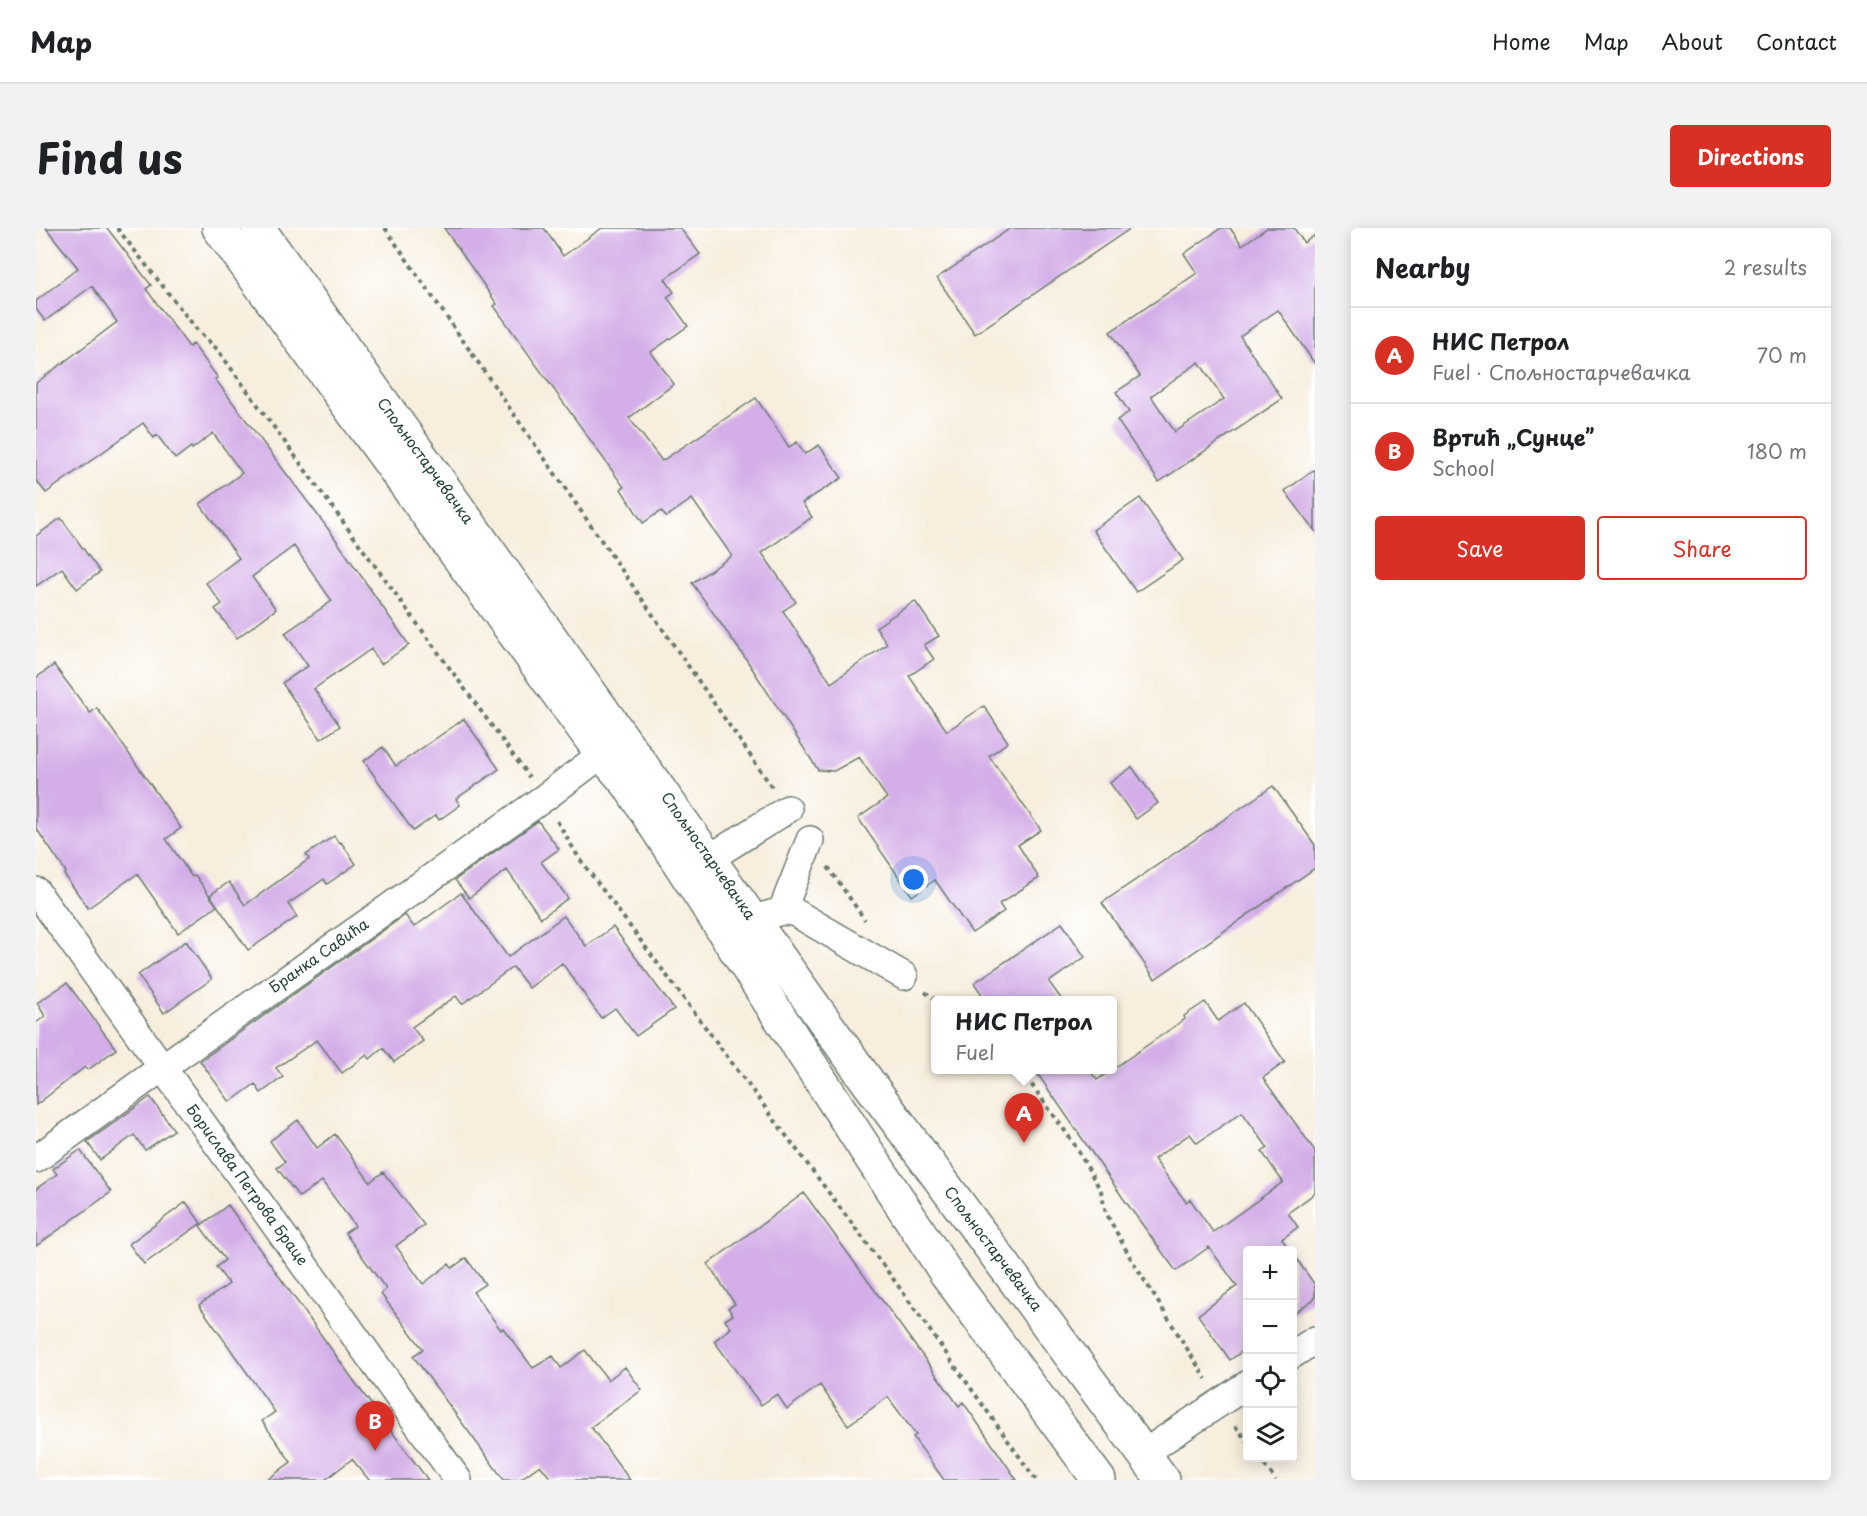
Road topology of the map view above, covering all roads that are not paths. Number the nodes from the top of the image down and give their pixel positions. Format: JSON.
{"nodes":[{"id":1,"x":219,"y":228,"type":"edge"},
{"id":2,"x":258,"y":228,"type":"edge"},
{"id":3,"x":602,"y":754,"type":"junction"},
{"id":4,"x":788,"y":809,"type":"road end"},
{"id":5,"x":810,"y":840,"type":"road end"},
{"id":6,"x":710,"y":858,"type":"junction"},
{"id":7,"x":36,"y":891,"type":"edge"},
{"id":8,"x":767,"y":915,"type":"junction"},
{"id":9,"x":904,"y":976,"type":"road end"},
{"id":10,"x":163,"y":1067,"type":"junction"},
{"id":11,"x":36,"y":1159,"type":"edge"},
{"id":12,"x":1315,"y":1340,"type":"edge"},
{"id":13,"x":1297,"y":1351,"type":"edge"},
{"id":14,"x":1243,"y":1387,"type":"edge"},
{"id":15,"x":1144,"y":1453,"type":"junction"},
{"id":16,"x":458,"y":1480,"type":"edge"},
{"id":17,"x":1099,"y":1480,"type":"edge"},
{"id":18,"x":1162,"y":1480,"type":"edge"}],
"edges":[{"from":1,"to":3,"type":"street","name":"Спољностарчевачка"},
{"from":2,"to":6,"type":"street","name":"Спољностарчевачка"},
{"from":3,"to":10,"type":"street","name":"Бранка Савића"},
{"from":3,"to":17,"type":"street","name":"Спољностарчевачка"},
{"from":4,"to":6,"type":"street"},
{"from":5,"to":8,"type":"street"},
{"from":6,"to":8,"type":"street","name":"Спољностарчевачка"},
{"from":7,"to":10,"type":"street","name":"Борислава Петрова Браце"},
{"from":8,"to":9,"type":"street"},
{"from":8,"to":15,"type":"street","name":"Спољностарчевачка"},
{"from":10,"to":11,"type":"street","name":"Бранка Савића"},
{"from":10,"to":16,"type":"street","name":"Борислава Петрова Браце"},
{"from":12,"to":13,"type":"street"},
{"from":14,"to":15,"type":"street"},
{"from":15,"to":18,"type":"street","name":"Спољностарчевачка"}]}
